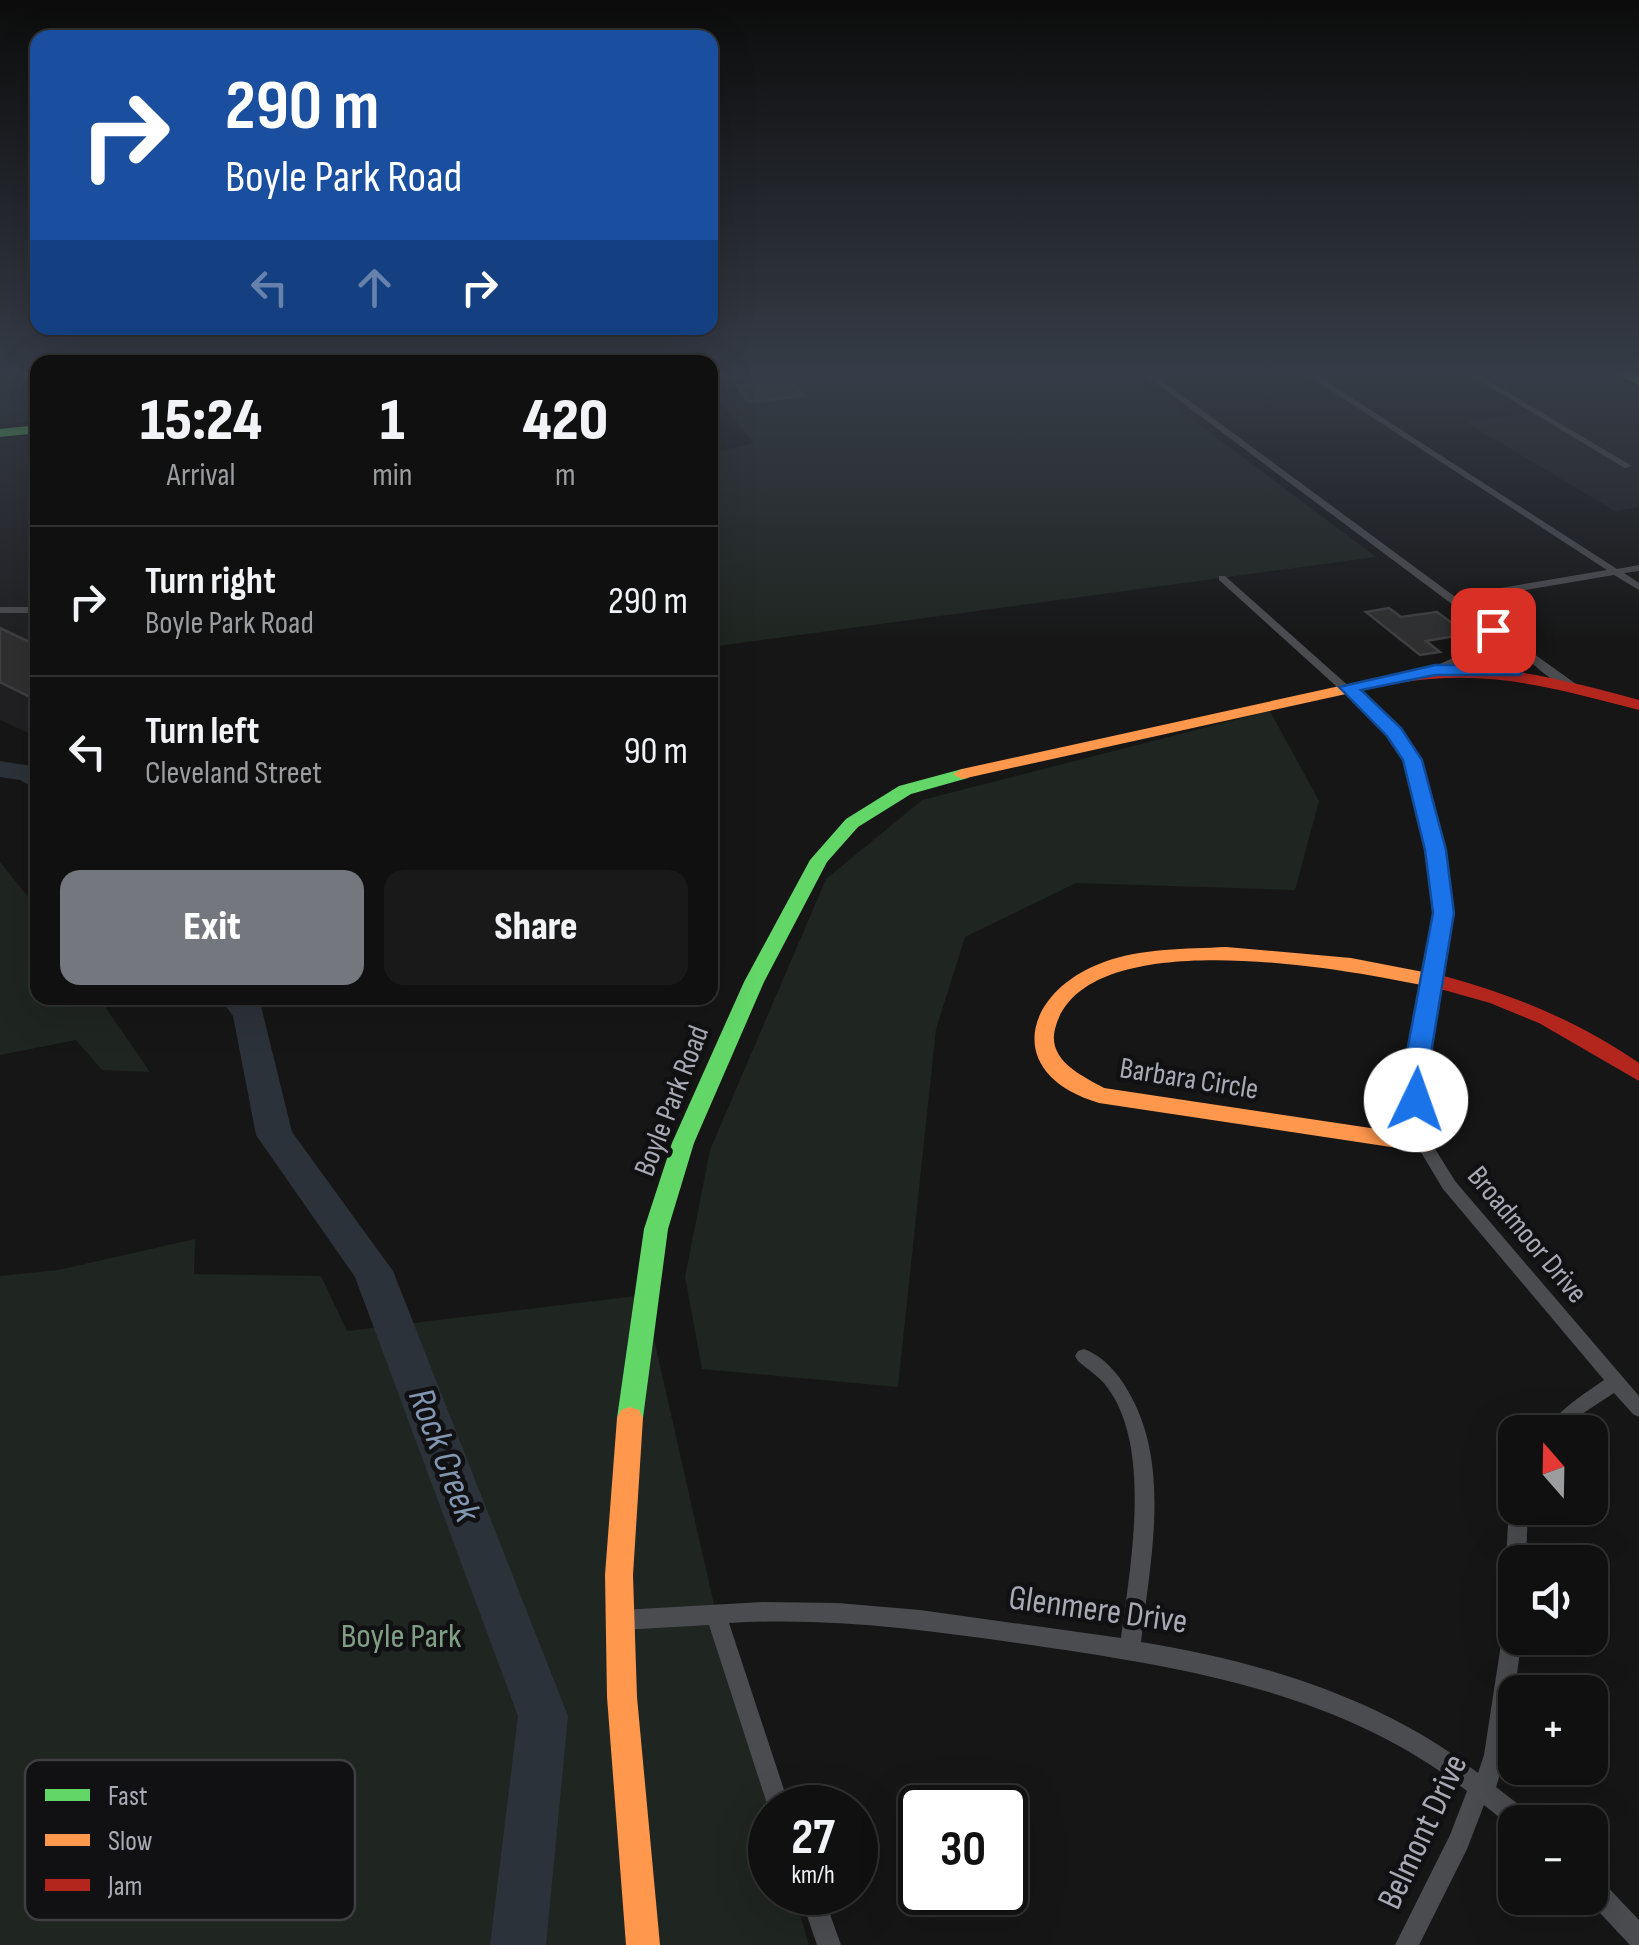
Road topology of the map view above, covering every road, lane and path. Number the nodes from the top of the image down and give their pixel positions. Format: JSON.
{"nodes":[{"id":1,"x":1266,"y":462,"type":"edge"},
{"id":2,"x":1445,"y":462,"type":"edge"},
{"id":3,"x":1621,"y":462,"type":"edge"},
{"id":4,"x":1628,"y":466,"type":"dead end"},
{"id":5,"x":1639,"y":568,"type":"edge"},
{"id":6,"x":1617,"y":571,"type":"junction"},
{"id":7,"x":1222,"y":578,"type":"dead end"},
{"id":8,"x":1639,"y":586,"type":"edge"},
{"id":9,"x":1454,"y":599,"type":"junction"},
{"id":10,"x":0,"y":610,"type":"edge"},
{"id":11,"x":30,"y":610,"type":"edge"},
{"id":12,"x":1493,"y":630,"type":"junction"},
{"id":13,"x":1504,"y":638,"type":"junction"},
{"id":14,"x":1435,"y":670,"type":"junction"},
{"id":15,"x":1513,"y":671,"type":"junction"},
{"id":16,"x":1348,"y":687,"type":"junction"},
{"id":17,"x":1578,"y":688,"type":"junction"},
{"id":18,"x":1639,"y":705,"type":"edge"},
{"id":19,"x":1431,"y":980,"type":"junction"},
{"id":20,"x":1639,"y":1074,"type":"edge"},
{"id":21,"x":1424,"y":1144,"type":"junction"},
{"id":22,"x":1084,"y":1356,"type":"dead end"},
{"id":23,"x":1616,"y":1382,"type":"junction"},
{"id":24,"x":1639,"y":1409,"type":"edge"},
{"id":25,"x":1572,"y":1415,"type":"edge"},
{"id":26,"x":1518,"y":1525,"type":"edge"},
{"id":27,"x":717,"y":1618,"type":"junction"},
{"id":28,"x":621,"y":1620,"type":"junction"},
{"id":29,"x":1130,"y":1648,"type":"junction"},
{"id":30,"x":771,"y":1785,"type":"edge"},
{"id":31,"x":1479,"y":1788,"type":"junction"},
{"id":32,"x":1501,"y":1805,"type":"edge"},
{"id":33,"x":1608,"y":1904,"type":"edge"},
{"id":34,"x":818,"y":1915,"type":"edge"},
{"id":35,"x":1639,"y":1937,"type":"edge"},
{"id":36,"x":643,"y":1945,"type":"edge"},
{"id":37,"x":829,"y":1945,"type":"edge"},
{"id":38,"x":1407,"y":1945,"type":"edge"}],
"edges":[{"from":1,"to":9,"type":"street"},
{"from":2,"to":6,"type":"street"},
{"from":3,"to":4,"type":"street"},
{"from":5,"to":6,"type":"street"},
{"from":6,"to":8,"type":"street"},
{"from":6,"to":9,"type":"street"},
{"from":7,"to":16,"type":"street","name":"Broadmoor Drive"},
{"from":9,"to":12,"type":"street"},
{"from":10,"to":11,"type":"street"},
{"from":12,"to":13,"type":"street"},
{"from":12,"to":14,"type":"street"},
{"from":13,"to":15,"type":"street"},
{"from":13,"to":17,"type":"street"},
{"from":14,"to":15,"type":"street","name":"Boyle Park Road"},
{"from":14,"to":16,"type":"street","name":"Boyle Park Road"},
{"from":15,"to":17,"type":"street","name":"Boyle Park Road"},
{"from":16,"to":19,"type":"street","name":"Broadmoor Drive"},
{"from":16,"to":28,"type":"street","name":"Boyle Park Road"},
{"from":17,"to":18,"type":"street","name":"Boyle Park Road"},
{"from":19,"to":20,"type":"street"},
{"from":19,"to":21,"type":"street","name":"Broadmoor Drive"},
{"from":19,"to":21,"type":"street","name":"Barbara Circle"},
{"from":21,"to":23,"type":"street","name":"Broadmoor Drive"},
{"from":22,"to":29,"type":"street"},
{"from":23,"to":24,"type":"street","name":"Broadmoor Drive"},
{"from":23,"to":25,"type":"street"},
{"from":26,"to":31,"type":"street","name":"Belmont Drive"},
{"from":27,"to":28,"type":"street","name":"Glenmere Drive"},
{"from":27,"to":29,"type":"street","name":"Glenmere Drive"},
{"from":27,"to":30,"type":"street"},
{"from":28,"to":36,"type":"street","name":"Boyle Park Road"},
{"from":29,"to":31,"type":"street","name":"Glenmere Drive"},
{"from":31,"to":32,"type":"street","name":"Glenmere Drive"},
{"from":31,"to":38,"type":"street","name":"Belmont Drive"},
{"from":33,"to":35,"type":"street"},
{"from":34,"to":37,"type":"street"}]}
